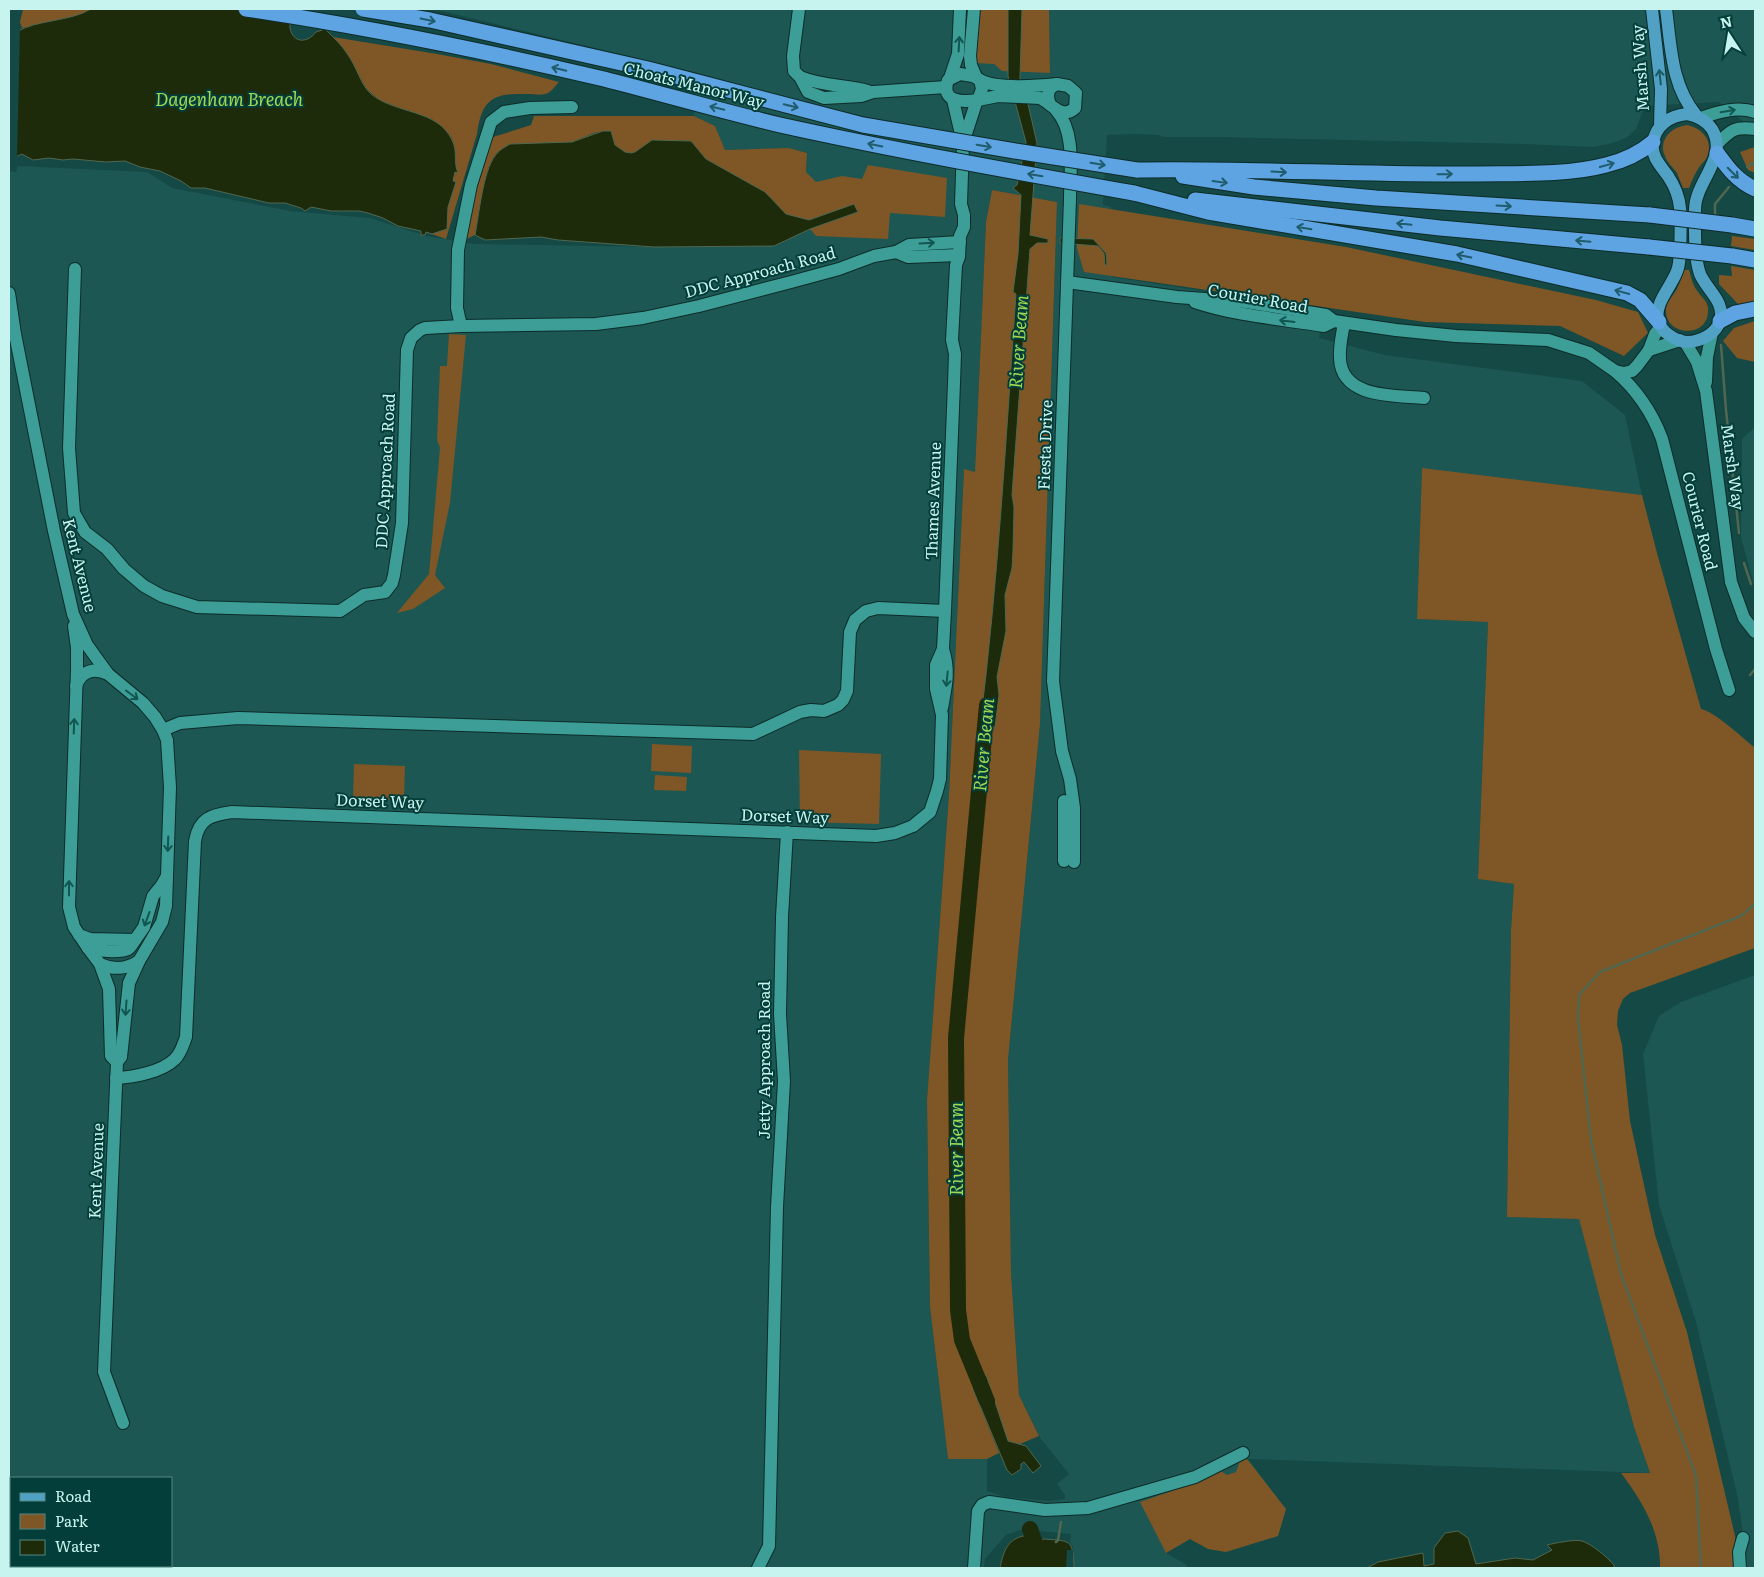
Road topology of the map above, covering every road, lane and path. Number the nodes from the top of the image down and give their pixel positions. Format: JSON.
{"nodes":[{"id":1,"x":246,"y":9,"type":"edge"},
{"id":2,"x":363,"y":9,"type":"edge"},
{"id":3,"x":799,"y":9,"type":"edge"},
{"id":4,"x":960,"y":9,"type":"edge"},
{"id":5,"x":974,"y":9,"type":"edge"},
{"id":6,"x":1652,"y":9,"type":"edge"},
{"id":7,"x":1666,"y":9,"type":"edge"},
{"id":8,"x":978,"y":79,"type":"junction"},
{"id":9,"x":948,"y":83,"type":"junction"},
{"id":10,"x":1057,"y":84,"type":"junction"},
{"id":11,"x":999,"y":90,"type":"junction"},
{"id":12,"x":1030,"y":91,"type":"junction"},
{"id":13,"x":953,"y":100,"type":"junction"},
{"id":14,"x":977,"y":100,"type":"junction"},
{"id":15,"x":572,"y":107,"type":"dead end"},
{"id":16,"x":1053,"y":107,"type":"junction"},
{"id":17,"x":1075,"y":108,"type":"junction"},
{"id":18,"x":1755,"y":112,"type":"edge"},
{"id":19,"x":1698,"y":116,"type":"junction"},
{"id":20,"x":1660,"y":126,"type":"junction"},
{"id":21,"x":1755,"y":129,"type":"edge"},
{"id":22,"x":1070,"y":140,"type":"junction"},
{"id":23,"x":1653,"y":142,"type":"junction"},
{"id":24,"x":963,"y":143,"type":"junction"},
{"id":25,"x":1717,"y":148,"type":"junction"},
{"id":26,"x":1137,"y":170,"type":"junction"},
{"id":27,"x":1755,"y":189,"type":"edge"},
{"id":28,"x":1134,"y":193,"type":"junction"},
{"id":29,"x":1755,"y":229,"type":"edge"},
{"id":30,"x":960,"y":239,"type":"junction"},
{"id":31,"x":896,"y":252,"type":"junction"},
{"id":32,"x":959,"y":256,"type":"junction"},
{"id":33,"x":1755,"y":260,"type":"edge"},
{"id":34,"x":75,"y":269,"type":"dead end"},
{"id":35,"x":1067,"y":282,"type":"junction"},
{"id":36,"x":9,"y":293,"type":"edge"},
{"id":37,"x":1755,"y":309,"type":"edge"},
{"id":38,"x":1339,"y":322,"type":"junction"},
{"id":39,"x":1660,"y":324,"type":"junction"},
{"id":40,"x":462,"y":326,"type":"junction"},
{"id":41,"x":1716,"y":327,"type":"junction"},
{"id":42,"x":1682,"y":341,"type":"junction"},
{"id":43,"x":1649,"y":350,"type":"junction"},
{"id":44,"x":1616,"y":371,"type":"junction"},
{"id":45,"x":1706,"y":391,"type":"junction"},
{"id":46,"x":1424,"y":398,"type":"dead end"},
{"id":47,"x":945,"y":611,"type":"junction"},
{"id":48,"x":73,"y":614,"type":"junction"},
{"id":49,"x":1755,"y":632,"type":"edge"},
{"id":50,"x":108,"y":674,"type":"junction"},
{"id":51,"x":76,"y":689,"type":"junction"},
{"id":52,"x":1730,"y":690,"type":"dead end"},
{"id":53,"x":163,"y":730,"type":"junction"},
{"id":54,"x":787,"y":832,"type":"junction"},
{"id":55,"x":863,"y":835,"type":"joint"},
{"id":56,"x":1069,"y":862,"type":"dead end"},
{"id":57,"x":167,"y":876,"type":"junction"},
{"id":58,"x":79,"y":935,"type":"junction"},
{"id":59,"x":135,"y":940,"type":"junction"},
{"id":60,"x":88,"y":948,"type":"junction"},
{"id":61,"x":139,"y":961,"type":"junction"},
{"id":62,"x":100,"y":964,"type":"junction"},
{"id":63,"x":117,"y":1062,"type":"junction"},
{"id":64,"x":116,"y":1078,"type":"junction"},
{"id":65,"x":123,"y":1423,"type":"dead end"},
{"id":66,"x":1243,"y":1453,"type":"dead end"},
{"id":67,"x":1742,"y":1538,"type":"dead end"},
{"id":68,"x":758,"y":1568,"type":"edge"},
{"id":69,"x":974,"y":1568,"type":"edge"},
{"id":70,"x":1740,"y":1568,"type":"edge"}],
"edges":[{"from":28,"to":1,"type":"highway","name":"Choats Manor Way","one_way":true,"bridge":true},
{"from":2,"to":26,"type":"highway","name":"Choats Manor Way","one_way":true,"bridge":true},
{"from":3,"to":9,"type":"street"},
{"from":9,"to":4,"type":"street","one_way":true},
{"from":5,"to":8,"type":"street"},
{"from":20,"to":6,"type":"main road","name":"Marsh Way","one_way":true},
{"from":7,"to":19,"type":"main road","name":"Marsh Way"},
{"from":8,"to":9,"type":"street"},
{"from":8,"to":11,"type":"street"},
{"from":8,"to":14,"type":"street"},
{"from":9,"to":13,"type":"street"},
{"from":10,"to":12,"type":"street"},
{"from":10,"to":16,"type":"street"},
{"from":10,"to":17,"type":"street"},
{"from":11,"to":12,"type":"street"},
{"from":11,"to":14,"type":"street"},
{"from":12,"to":16,"type":"street"},
{"from":13,"to":14,"type":"street"},
{"from":13,"to":24,"type":"street","name":"Thames Avenue"},
{"from":14,"to":24,"type":"street","name":"Thames Avenue"},
{"from":15,"to":40,"type":"street"},
{"from":16,"to":17,"type":"street"},
{"from":16,"to":22,"type":"street","name":"Fiesta Drive"},
{"from":17,"to":22,"type":"street","name":"Fiesta Drive"},
{"from":19,"to":18,"type":"street","one_way":true},
{"from":19,"to":20,"type":"main road"},
{"from":19,"to":25,"type":"main road","name":"Marsh Way"},
{"from":20,"to":23,"type":"main road"},
{"from":21,"to":25,"type":"street"},
{"from":22,"to":35,"type":"street","name":"Fiesta Drive"},
{"from":26,"to":23,"type":"highway","one_way":true},
{"from":23,"to":39,"type":"main road"},
{"from":24,"to":30,"type":"street","name":"Thames Avenue"},
{"from":25,"to":27,"type":"highway","one_way":true},
{"from":25,"to":41,"type":"main road"},
{"from":26,"to":29,"type":"highway","one_way":true,"bridge":true},
{"from":33,"to":28,"type":"highway","one_way":true,"bridge":true},
{"from":39,"to":28,"type":"highway","one_way":true},
{"from":31,"to":30,"type":"street","one_way":true},
{"from":30,"to":32,"type":"street","name":"Thames Avenue"},
{"from":31,"to":32,"type":"street"},
{"from":31,"to":40,"type":"street","name":"DDC Approach Road"},
{"from":32,"to":47,"type":"street","name":"Thames Avenue"},
{"from":34,"to":40,"type":"street","name":"DDC Approach Road"},
{"from":35,"to":38,"type":"street","name":"Courier Road"},
{"from":35,"to":56,"type":"street","name":"Fiesta Drive"},
{"from":36,"to":48,"type":"street","name":"Kent Avenue"},
{"from":37,"to":41,"type":"highway"},
{"from":38,"to":44,"type":"street","name":"Courier Road"},
{"from":38,"to":46,"type":"street"},
{"from":39,"to":42,"type":"main road"},
{"from":39,"to":43,"type":"street"},
{"from":41,"to":42,"type":"main road"},
{"from":41,"to":45,"type":"street","name":"Marsh Way"},
{"from":42,"to":43,"type":"street"},
{"from":42,"to":45,"type":"street","name":"Marsh Way"},
{"from":43,"to":44,"type":"street"},
{"from":44,"to":52,"type":"street","name":"Courier Road"},
{"from":45,"to":49,"type":"street","name":"Marsh Way"},
{"from":47,"to":53,"type":"street"},
{"from":47,"to":55,"type":"street","name":"Thames Avenue"},
{"from":48,"to":50,"type":"street","name":"Kent Avenue"},
{"from":48,"to":51,"type":"street"},
{"from":50,"to":51,"type":"street"},
{"from":50,"to":53,"type":"street","name":"Kent Avenue","one_way":true},
{"from":58,"to":51,"type":"street","one_way":true},
{"from":53,"to":57,"type":"street","name":"Kent Avenue","one_way":true},
{"from":54,"to":55,"type":"street","name":"Dorset Way"},
{"from":54,"to":64,"type":"street","name":"Dorset Way"},
{"from":54,"to":68,"type":"street","name":"Jetty Approach Road"},
{"from":57,"to":59,"type":"street","one_way":true},
{"from":57,"to":61,"type":"street","name":"Kent Avenue"},
{"from":58,"to":59,"type":"street"},
{"from":58,"to":60,"type":"street"},
{"from":59,"to":60,"type":"street"},
{"from":60,"to":62,"type":"street"},
{"from":61,"to":62,"type":"street"},
{"from":61,"to":63,"type":"street","name":"Kent Avenue","one_way":true},
{"from":62,"to":63,"type":"street"},
{"from":63,"to":64,"type":"street","name":"Kent Avenue"},
{"from":64,"to":65,"type":"street","name":"Kent Avenue"},
{"from":66,"to":69,"type":"street"},
{"from":67,"to":70,"type":"street"}]}
